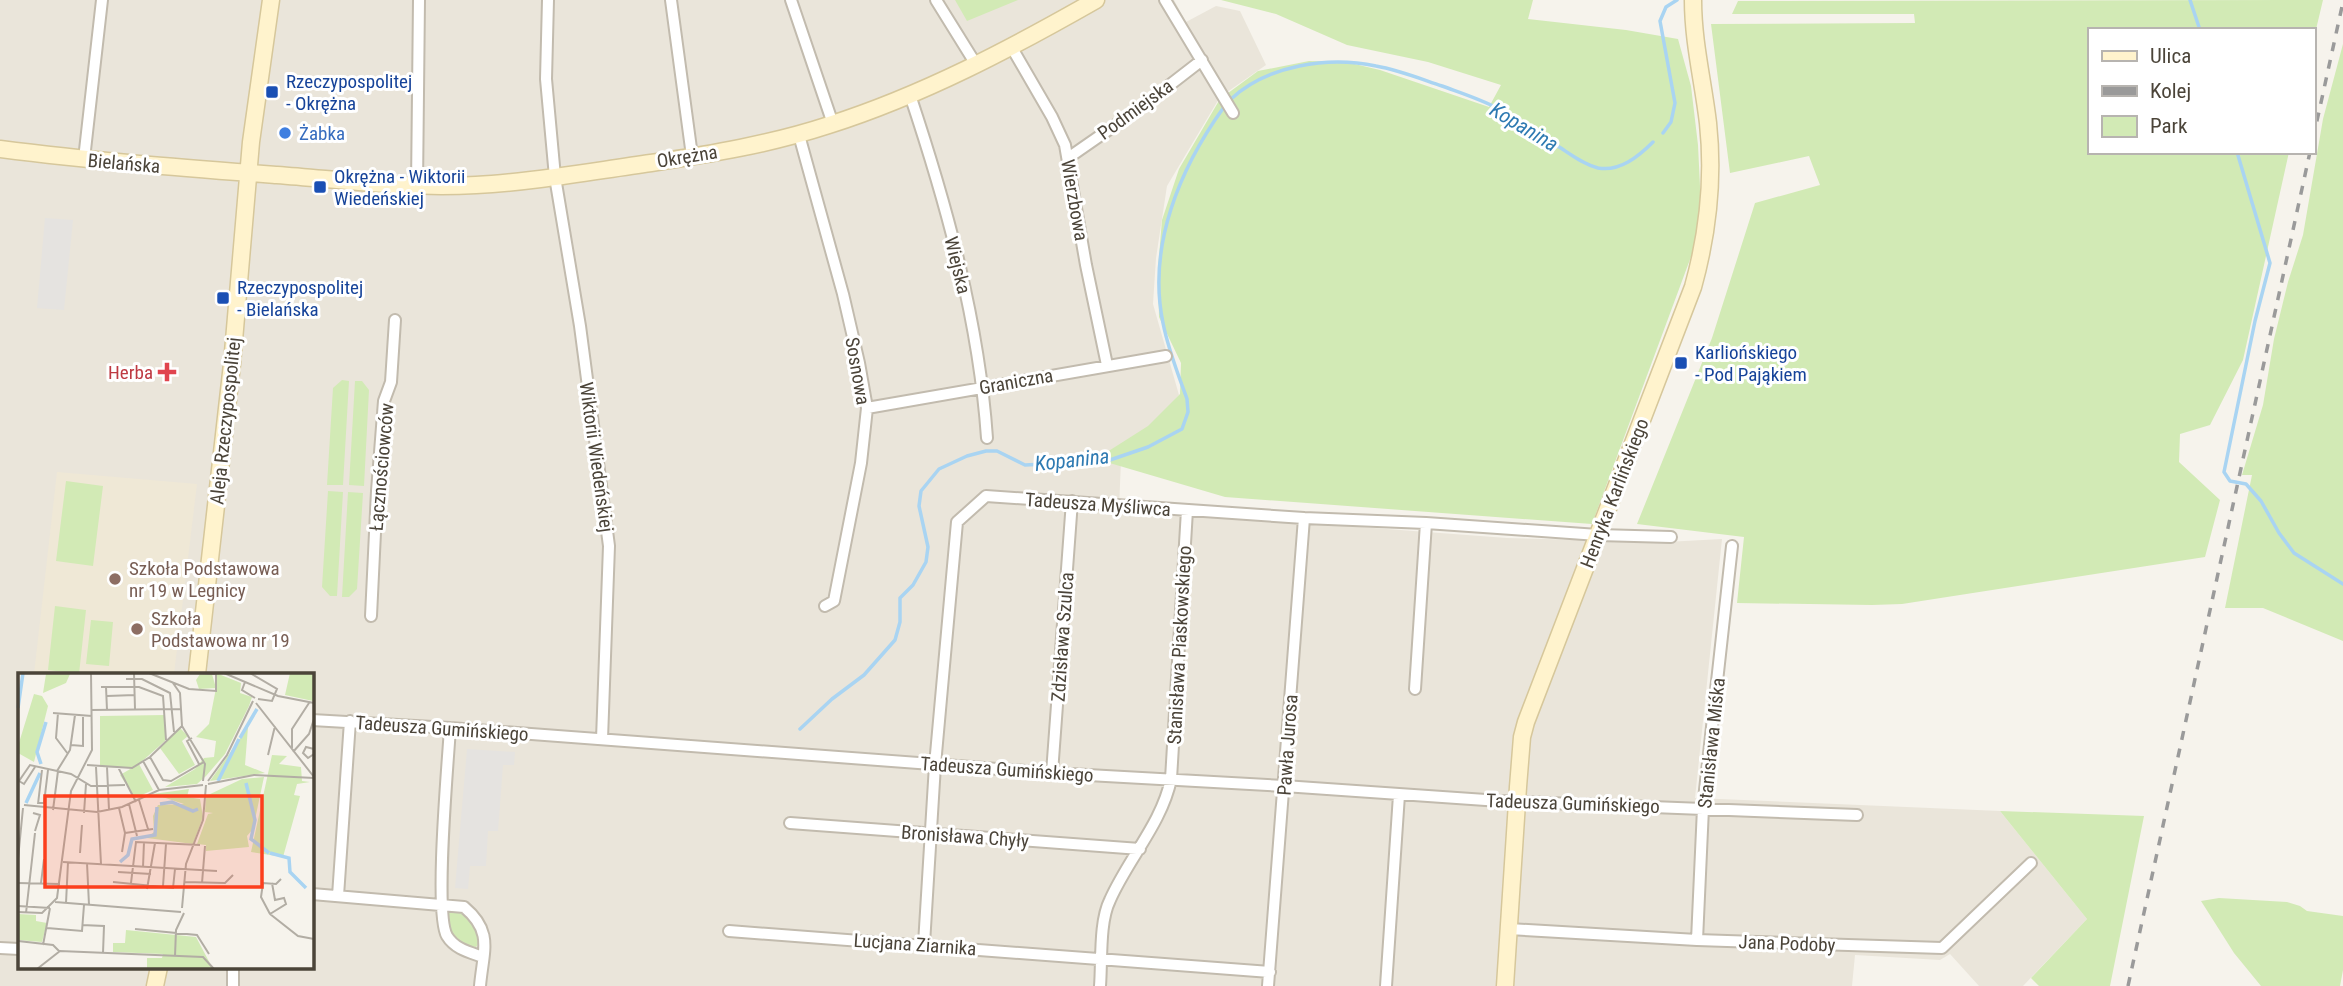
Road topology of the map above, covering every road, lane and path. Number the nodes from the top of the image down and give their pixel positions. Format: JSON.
{"nodes":[{"id":1,"x":102,"y":0,"type":"edge"},
{"id":2,"x":271,"y":0,"type":"edge"},
{"id":3,"x":419,"y":0,"type":"edge"},
{"id":4,"x":548,"y":0,"type":"edge"},
{"id":5,"x":671,"y":0,"type":"edge"},
{"id":6,"x":791,"y":0,"type":"edge"},
{"id":7,"x":936,"y":0,"type":"edge"},
{"id":8,"x":1096,"y":0,"type":"edge"},
{"id":9,"x":1165,"y":0,"type":"edge"},
{"id":10,"x":1693,"y":0,"type":"edge"},
{"id":11,"x":1012,"y":48,"type":"junction"},
{"id":12,"x":1202,"y":60,"type":"junction"},
{"id":13,"x":977,"y":66,"type":"junction"},
{"id":14,"x":910,"y":95,"type":"junction"},
{"id":15,"x":1233,"y":113,"type":"dead end"},
{"id":16,"x":833,"y":124,"type":"junction"},
{"id":17,"x":799,"y":135,"type":"junction"},
{"id":18,"x":0,"y":149,"type":"edge"},
{"id":19,"x":692,"y":156,"type":"junction"},
{"id":20,"x":1068,"y":158,"type":"junction"},
{"id":21,"x":85,"y":159,"type":"junction"},
{"id":22,"x":249,"y":173,"type":"junction"},
{"id":23,"x":555,"y":177,"type":"junction"},
{"id":24,"x":417,"y":186,"type":"junction"},
{"id":25,"x":395,"y":320,"type":"dead end"},
{"id":26,"x":1166,"y":356,"type":"dead end"},
{"id":27,"x":1107,"y":365,"type":"junction"},
{"id":28,"x":984,"y":387,"type":"junction"},
{"id":29,"x":867,"y":408,"type":"junction"},
{"id":30,"x":987,"y":438,"type":"dead end"},
{"id":31,"x":1072,"y":501,"type":"junction"},
{"id":32,"x":1187,"y":510,"type":"junction"},
{"id":33,"x":1304,"y":518,"type":"junction"},
{"id":34,"x":1426,"y":523,"type":"junction"},
{"id":35,"x":1598,"y":535,"type":"junction"},
{"id":36,"x":1671,"y":537,"type":"dead end"},
{"id":37,"x":1732,"y":546,"type":"dead end"},
{"id":38,"x":825,"y":606,"type":"dead end"},
{"id":39,"x":371,"y":616,"type":"dead end"},
{"id":40,"x":197,"y":673,"type":"edge"},
{"id":41,"x":1415,"y":689,"type":"dead end"},
{"id":42,"x":313,"y":720,"type":"edge"},
{"id":43,"x":350,"y":721,"type":"junction"},
{"id":44,"x":450,"y":728,"type":"junction"},
{"id":45,"x":602,"y":739,"type":"junction"},
{"id":46,"x":934,"y":765,"type":"junction"},
{"id":47,"x":1052,"y":774,"type":"junction"},
{"id":48,"x":1171,"y":779,"type":"junction"},
{"id":49,"x":1284,"y":786,"type":"junction"},
{"id":50,"x":1399,"y":795,"type":"junction"},
{"id":51,"x":1517,"y":802,"type":"junction"},
{"id":52,"x":1703,"y":808,"type":"junction"},
{"id":53,"x":1857,"y":815,"type":"dead end"},
{"id":54,"x":790,"y":823,"type":"dead end"},
{"id":55,"x":929,"y":834,"type":"junction"},
{"id":56,"x":1140,"y":849,"type":"junction"},
{"id":57,"x":2031,"y":863,"type":"dead end"},
{"id":58,"x":313,"y":894,"type":"edge"},
{"id":59,"x":338,"y":896,"type":"junction"},
{"id":60,"x":442,"y":905,"type":"junction"},
{"id":61,"x":1509,"y":929,"type":"junction"},
{"id":62,"x":729,"y":931,"type":"dead end"},
{"id":63,"x":1697,"y":940,"type":"junction"},
{"id":64,"x":924,"y":944,"type":"junction"},
{"id":65,"x":0,"y":948,"type":"edge"},
{"id":66,"x":18,"y":949,"type":"edge"},
{"id":67,"x":483,"y":957,"type":"junction"},
{"id":68,"x":1102,"y":958,"type":"junction"},
{"id":69,"x":159,"y":968,"type":"edge"},
{"id":70,"x":233,"y":968,"type":"edge"},
{"id":71,"x":1269,"y":972,"type":"junction"},
{"id":72,"x":155,"y":986,"type":"edge"},
{"id":73,"x":233,"y":986,"type":"edge"},
{"id":74,"x":480,"y":986,"type":"edge"},
{"id":75,"x":1100,"y":986,"type":"edge"},
{"id":76,"x":1268,"y":986,"type":"edge"},
{"id":77,"x":1386,"y":986,"type":"edge"},
{"id":78,"x":1505,"y":986,"type":"edge"}],
"edges":[{"from":1,"to":21,"type":"street"},
{"from":2,"to":22,"type":"street","name":"Aleja Rzeczypospolitej"},
{"from":3,"to":24,"type":"street"},
{"from":4,"to":23,"type":"street","name":"Wiktorii Wiedeńskiej"},
{"from":5,"to":19,"type":"street"},
{"from":6,"to":16,"type":"street"},
{"from":7,"to":13,"type":"street"},
{"from":8,"to":11,"type":"street","name":"Okrężna"},
{"from":9,"to":12,"type":"street"},
{"from":10,"to":35,"type":"street","name":"Henryka Karlińskiego"},
{"from":11,"to":13,"type":"street","name":"Okrężna"},
{"from":11,"to":20,"type":"street","name":"Wierzbowa"},
{"from":12,"to":15,"type":"street"},
{"from":12,"to":20,"type":"street","name":"Podmiejska"},
{"from":13,"to":14,"type":"street","name":"Okrężna"},
{"from":14,"to":16,"type":"street","name":"Okrężna"},
{"from":14,"to":28,"type":"street","name":"Wiejska"},
{"from":16,"to":17,"type":"street","name":"Okrężna"},
{"from":17,"to":19,"type":"street","name":"Okrężna"},
{"from":17,"to":29,"type":"street","name":"Sosnowa"},
{"from":18,"to":21,"type":"street","name":"Bielańska"},
{"from":19,"to":23,"type":"street","name":"Okrężna"},
{"from":20,"to":27,"type":"street","name":"Wierzbowa"},
{"from":21,"to":22,"type":"street","name":"Bielańska"},
{"from":22,"to":24,"type":"street","name":"Okrężna"},
{"from":22,"to":40,"type":"street","name":"Aleja Rzeczypospolitej"},
{"from":23,"to":24,"type":"street","name":"Okrężna"},
{"from":23,"to":45,"type":"street","name":"Wiktorii Wiedeńskiej"},
{"from":25,"to":39,"type":"street","name":"Łącznościowców"},
{"from":26,"to":27,"type":"street","name":"Graniczna"},
{"from":27,"to":28,"type":"street","name":"Graniczna"},
{"from":28,"to":29,"type":"street","name":"Graniczna"},
{"from":28,"to":30,"type":"street","name":"Wiejska"},
{"from":29,"to":38,"type":"street","name":"Sosnowa"},
{"from":31,"to":32,"type":"street","name":"Tadeusza Myśliwca"},
{"from":31,"to":46,"type":"street","name":"Tadeusza Myśliwca"},
{"from":31,"to":47,"type":"street","name":"Zdzisława Szulca"},
{"from":32,"to":33,"type":"street","name":"Tadeusza Myśliwca"},
{"from":32,"to":48,"type":"street","name":"Stanisława Piaskowskiego"},
{"from":33,"to":34,"type":"street","name":"Tadeusza Myśliwca"},
{"from":33,"to":49,"type":"street","name":"Pawła Jurosa"},
{"from":34,"to":35,"type":"street","name":"Tadeusza Myśliwca"},
{"from":34,"to":41,"type":"street"},
{"from":35,"to":36,"type":"street","name":"Tadeusza Myśliwca"},
{"from":35,"to":51,"type":"street","name":"Henryka Karlińskiego"},
{"from":37,"to":52,"type":"street","name":"Stanisława Miśka"},
{"from":42,"to":43,"type":"street","name":"Tadeusza Gumińskiego"},
{"from":43,"to":44,"type":"street","name":"Tadeusza Gumińskiego"},
{"from":43,"to":59,"type":"street"},
{"from":44,"to":45,"type":"street","name":"Tadeusza Gumińskiego"},
{"from":44,"to":60,"type":"street"},
{"from":45,"to":46,"type":"street","name":"Tadeusza Gumińskiego"},
{"from":46,"to":47,"type":"street","name":"Tadeusza Gumińskiego"},
{"from":46,"to":55,"type":"street","name":"Tadeusza Myśliwca"},
{"from":47,"to":48,"type":"street","name":"Tadeusza Gumińskiego"},
{"from":48,"to":49,"type":"street","name":"Tadeusza Gumińskiego"},
{"from":48,"to":56,"type":"street","name":"Stanisława Piaskowskiego"},
{"from":49,"to":50,"type":"street","name":"Tadeusza Gumińskiego"},
{"from":49,"to":71,"type":"street","name":"Pawła Jurosa"},
{"from":50,"to":51,"type":"street","name":"Tadeusza Gumińskiego"},
{"from":50,"to":77,"type":"street"},
{"from":51,"to":52,"type":"street","name":"Tadeusza Gumińskiego"},
{"from":51,"to":61,"type":"street","name":"Henryka Karlińskiego"},
{"from":52,"to":53,"type":"street","name":"Tadeusza Gumińskiego"},
{"from":52,"to":63,"type":"street","name":"Stanisława Miśka"},
{"from":54,"to":55,"type":"street","name":"Bronisława Chyły"},
{"from":55,"to":56,"type":"street","name":"Bronisława Chyły"},
{"from":55,"to":64,"type":"street","name":"Tadeusza Myśliwca"},
{"from":56,"to":68,"type":"street","name":"Stanisława Piaskowskiego"},
{"from":57,"to":63,"type":"street","name":"Jana Podoby"},
{"from":58,"to":59,"type":"street"},
{"from":59,"to":60,"type":"street"},
{"from":60,"to":67,"type":"street"},
{"from":60,"to":67,"type":"street"},
{"from":61,"to":63,"type":"street","name":"Jana Podoby"},
{"from":61,"to":78,"type":"street","name":"Henryka Karlińskiego"},
{"from":62,"to":64,"type":"street","name":"Lucjana Ziarnika"},
{"from":64,"to":68,"type":"street","name":"Lucjana Ziarnika"},
{"from":65,"to":66,"type":"street"},
{"from":67,"to":74,"type":"street"},
{"from":68,"to":71,"type":"street","name":"Lucjana Ziarnika"},
{"from":68,"to":75,"type":"street","name":"Stanisława Piaskowskiego"},
{"from":69,"to":72,"type":"street"},
{"from":70,"to":73,"type":"street"},
{"from":71,"to":76,"type":"street","name":"Pawła Jurosa"}]}
